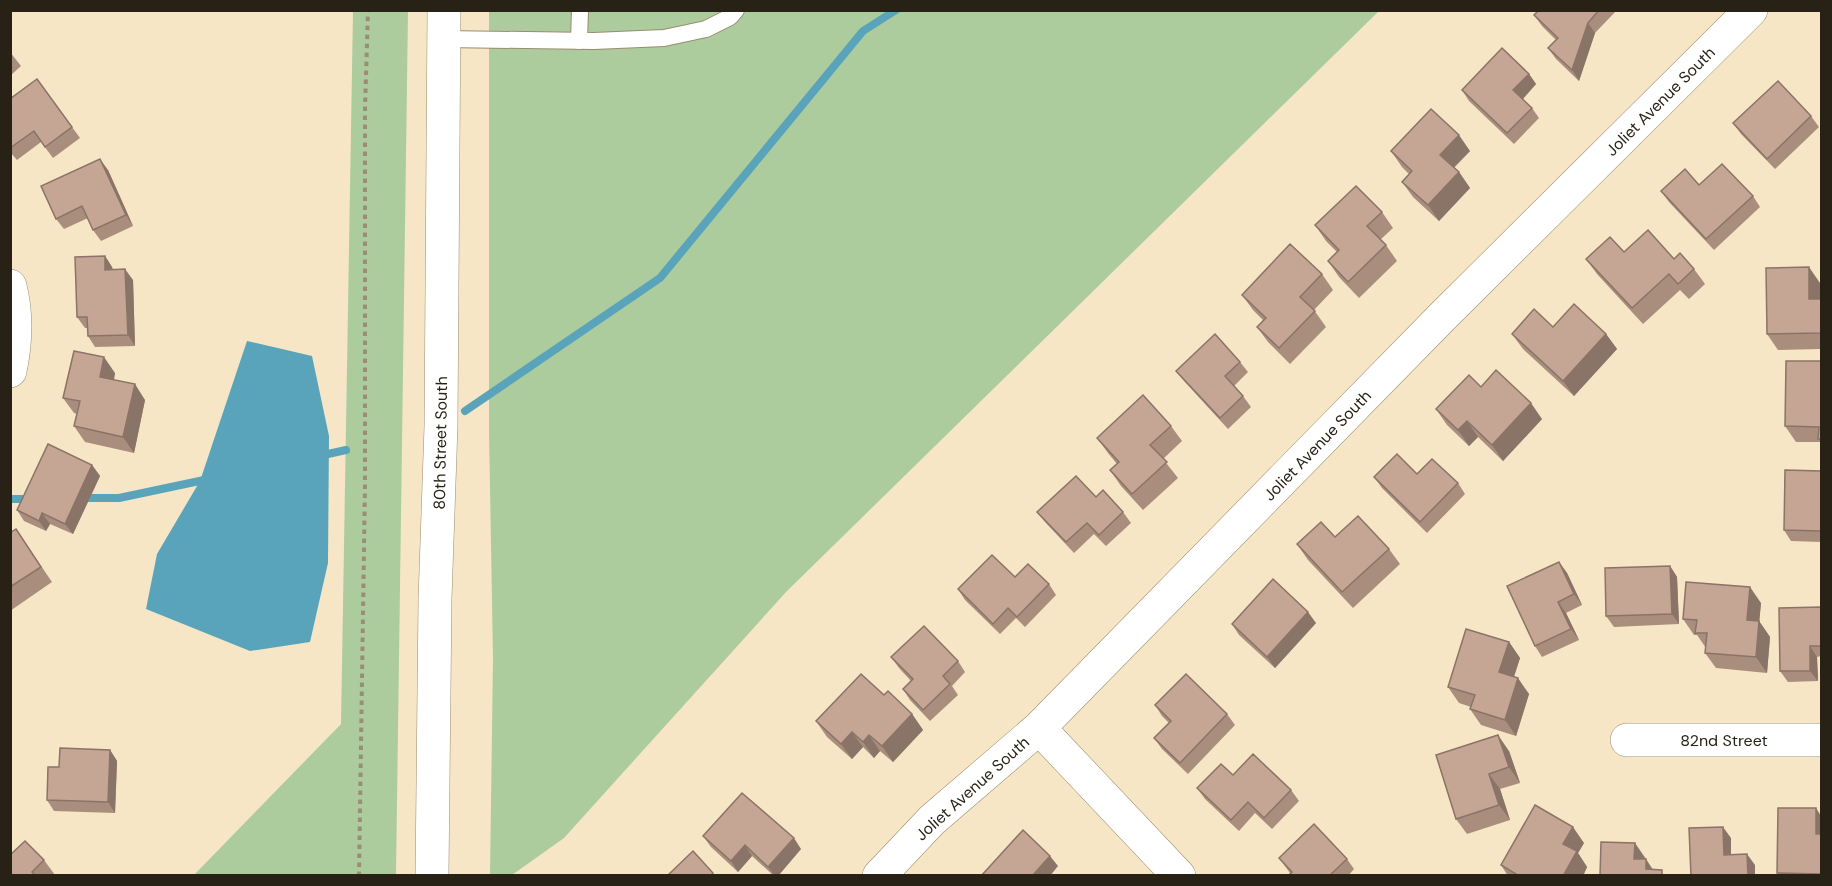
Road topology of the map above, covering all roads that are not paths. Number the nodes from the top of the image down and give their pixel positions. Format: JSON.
{"nodes":[{"id":1,"x":580,"y":10,"type":"edge"},
{"id":2,"x":736,"y":10,"type":"edge"},
{"id":3,"x":1751,"y":10,"type":"edge"},
{"id":4,"x":444,"y":25,"type":"edge"},
{"id":5,"x":579,"y":41,"type":"junction"},
{"id":6,"x":10,"y":286,"type":"edge"},
{"id":7,"x":10,"y":371,"type":"edge"},
{"id":8,"x":1039,"y":728,"type":"junction"},
{"id":9,"x":1627,"y":740,"type":"dead end"},
{"id":10,"x":1821,"y":740,"type":"edge"},
{"id":11,"x":432,"y":876,"type":"edge"},
{"id":12,"x":879,"y":876,"type":"edge"},
{"id":13,"x":1179,"y":876,"type":"edge"}],
"edges":[{"from":1,"to":5,"type":"lane"},
{"from":2,"to":5,"type":"lane"},
{"from":3,"to":8,"type":"street","name":"Joliet Avenue South"},
{"from":4,"to":5,"type":"lane"},
{"from":4,"to":11,"type":"street","name":"80th Street South"},
{"from":6,"to":7,"type":"street"},
{"from":8,"to":12,"type":"street","name":"Joliet Avenue South"},
{"from":8,"to":13,"type":"street"},
{"from":9,"to":10,"type":"street","name":"82nd Street"}]}
